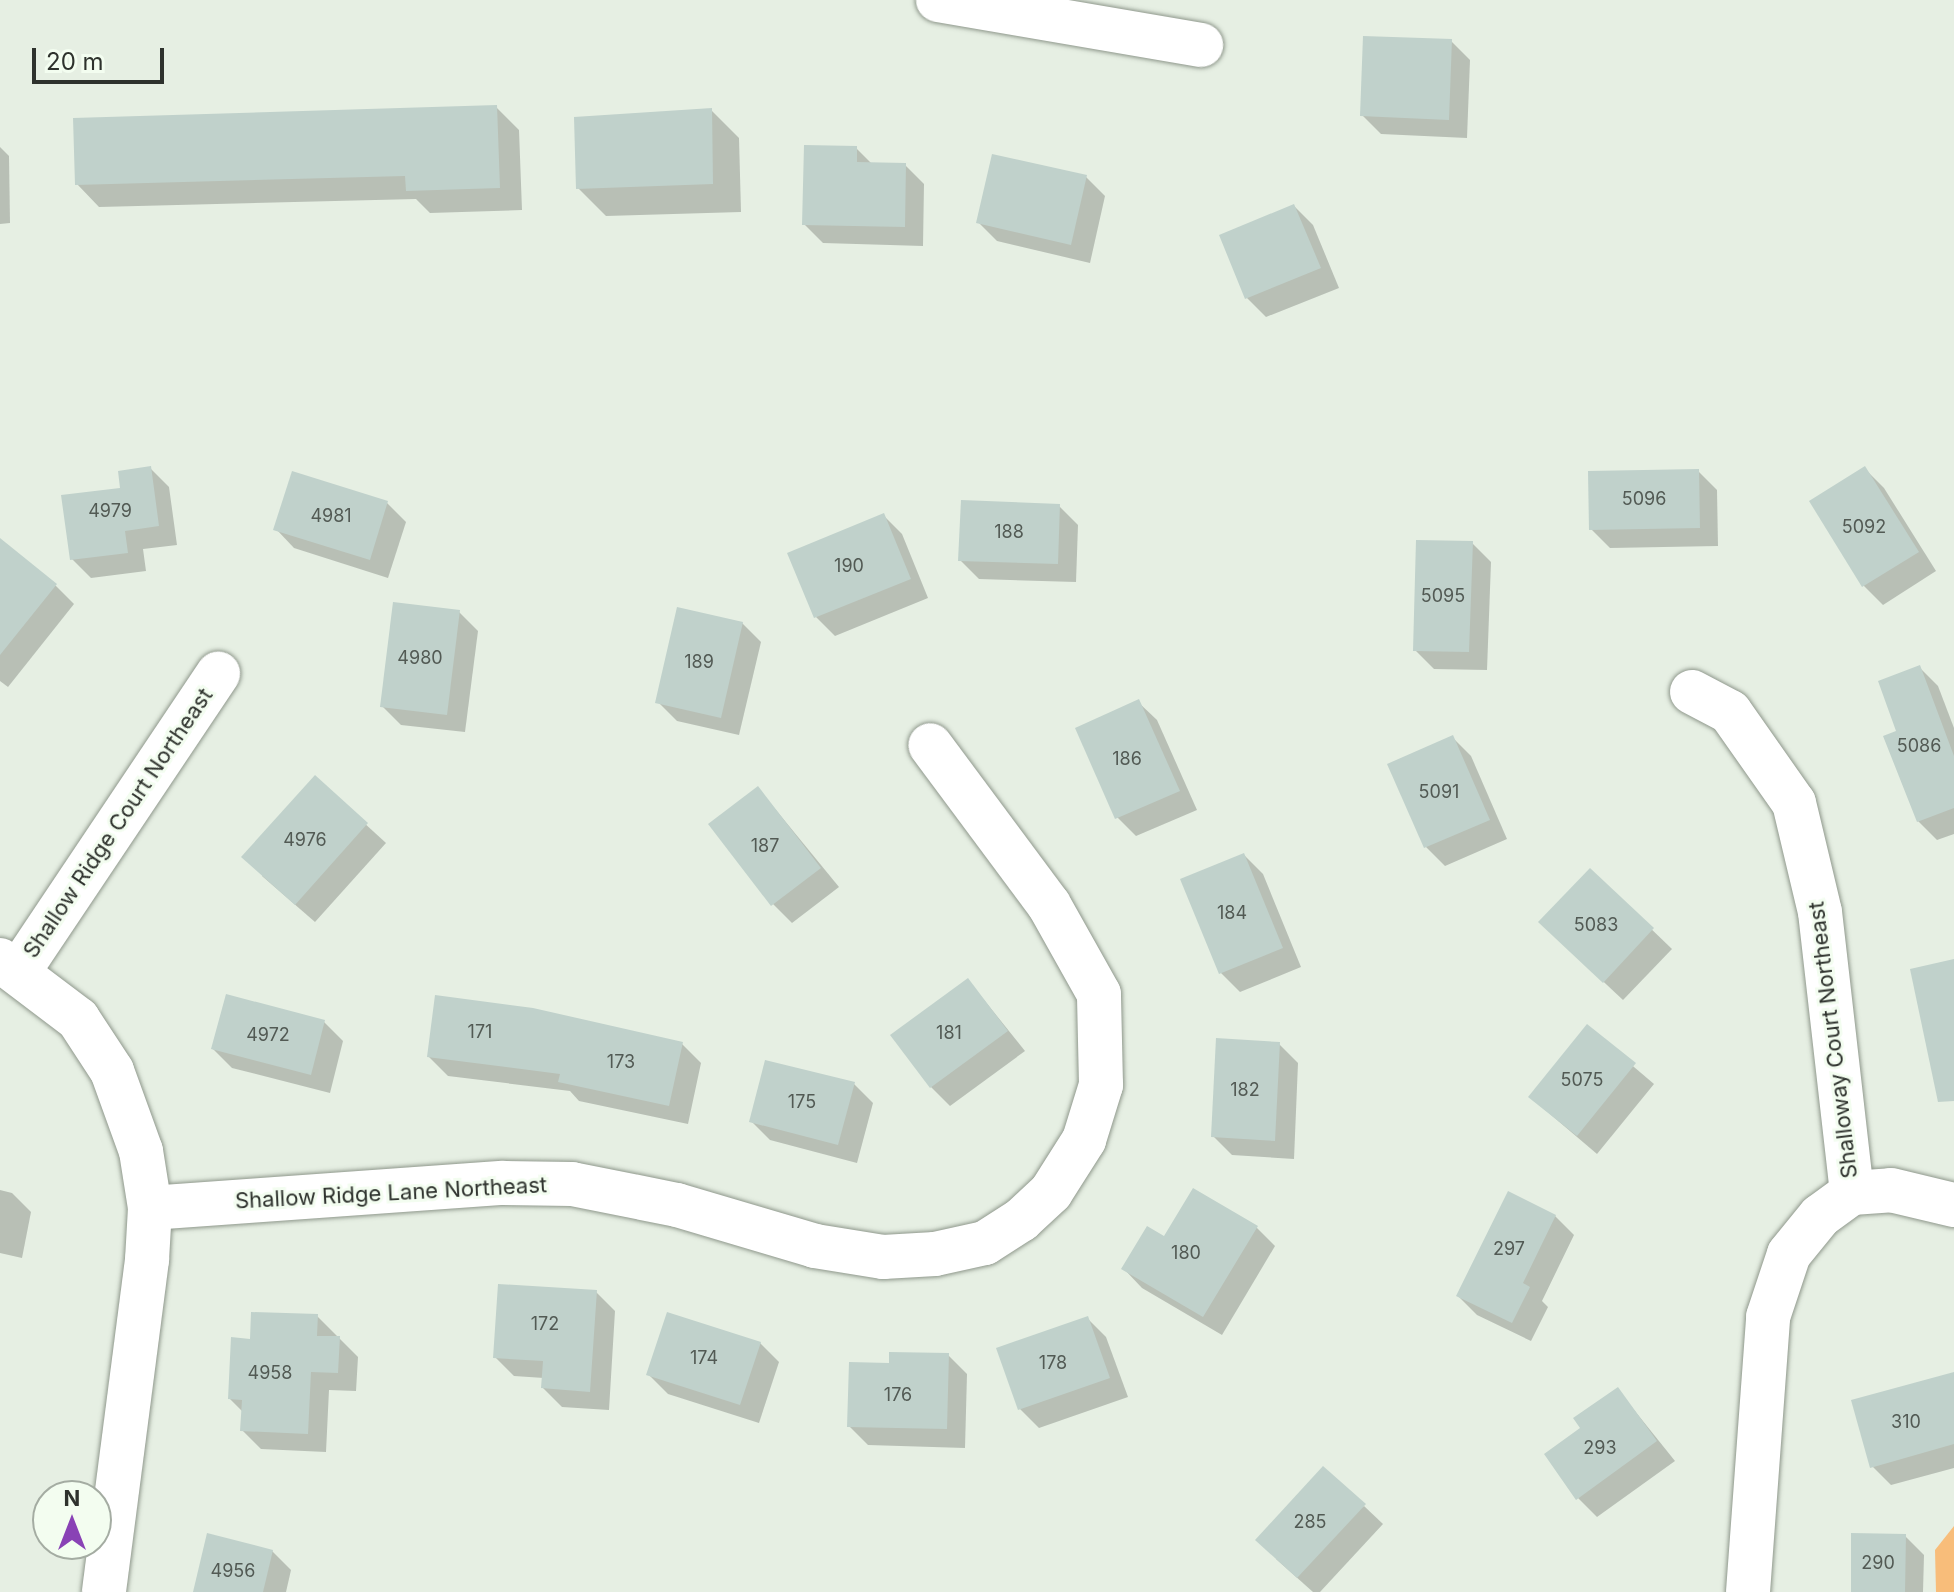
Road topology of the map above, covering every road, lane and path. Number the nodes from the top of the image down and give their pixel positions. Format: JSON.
{"nodes":[{"id":1,"x":938,"y":0,"type":"edge"},
{"id":2,"x":1201,"y":45,"type":"dead end"},
{"id":3,"x":218,"y":674,"type":"dead end"},
{"id":4,"x":1692,"y":692,"type":"dead end"},
{"id":5,"x":930,"y":745,"type":"dead end"},
{"id":6,"x":10,"y":966,"type":"edge"},
{"id":7,"x":1852,"y":1193,"type":"junction"},
{"id":8,"x":1954,"y":1205,"type":"edge"},
{"id":9,"x":150,"y":1208,"type":"junction"},
{"id":10,"x":104,"y":1592,"type":"edge"},
{"id":11,"x":1748,"y":1592,"type":"edge"}],
"edges":[{"from":1,"to":2,"type":"street"},
{"from":3,"to":6,"type":"street","name":"Shallow Ridge Court Northeast"},
{"from":4,"to":7,"type":"street","name":"Shalloway Court Northeast"},
{"from":5,"to":9,"type":"street","name":"Shallow Ridge Lane Northeast"},
{"from":6,"to":9,"type":"street"},
{"from":7,"to":8,"type":"street"},
{"from":7,"to":11,"type":"street"},
{"from":9,"to":10,"type":"street"}]}
